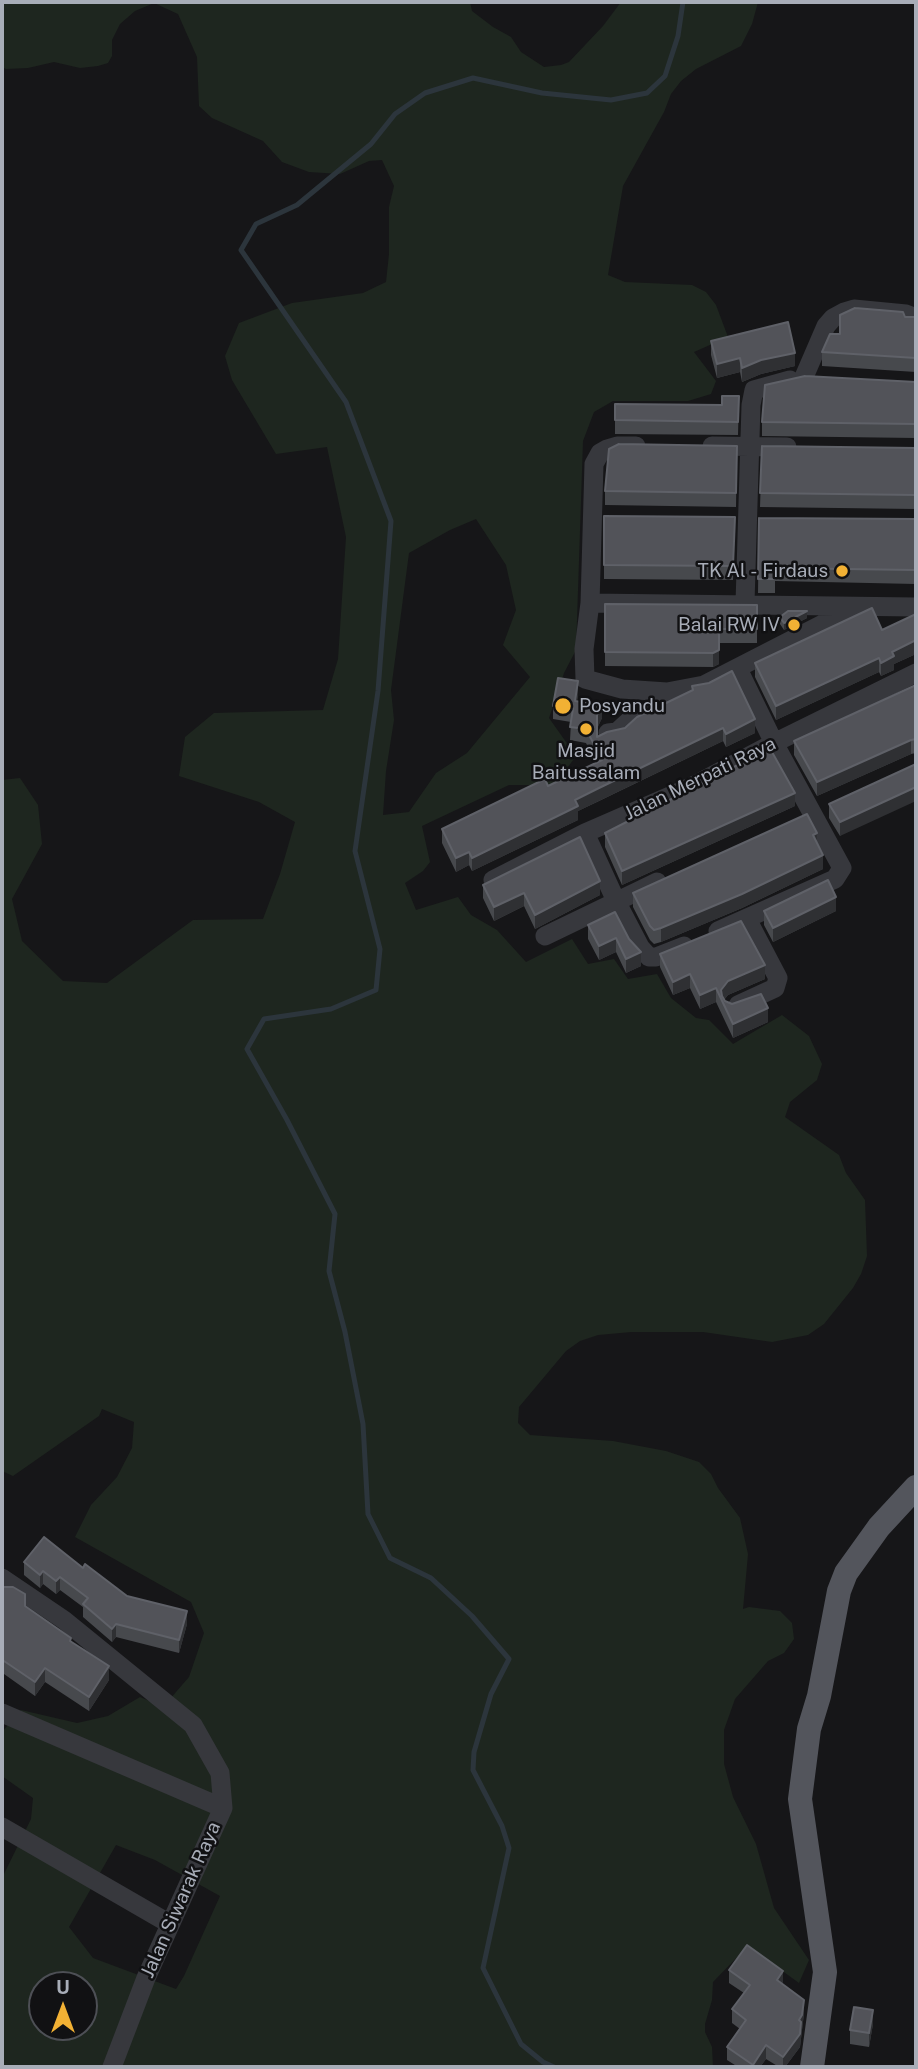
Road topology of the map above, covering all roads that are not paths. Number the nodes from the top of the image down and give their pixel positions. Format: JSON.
{"nodes":[{"id":1,"x":916,"y":318,"type":"edge"},
{"id":2,"x":804,"y":377,"type":"junction"},
{"id":3,"x":829,"y":379,"type":"edge"},
{"id":4,"x":657,"y":446,"type":"edge"},
{"id":5,"x":697,"y":446,"type":"edge"},
{"id":6,"x":750,"y":446,"type":"junction"},
{"id":7,"x":805,"y":447,"type":"edge"},
{"id":8,"x":591,"y":517,"type":"junction"},
{"id":9,"x":617,"y":517,"type":"edge"},
{"id":10,"x":590,"y":603,"type":"junction"},
{"id":11,"x":745,"y":603,"type":"junction"},
{"id":12,"x":856,"y":607,"type":"junction"},
{"id":13,"x":916,"y":607,"type":"edge"},
{"id":14,"x":738,"y":669,"type":"junction"},
{"id":15,"x":916,"y":673,"type":"edge"},
{"id":16,"x":687,"y":690,"type":"junction"},
{"id":17,"x":608,"y":733,"type":"edge"},
{"id":18,"x":774,"y":743,"type":"junction"},
{"id":19,"x":585,"y":832,"type":"junction"},
{"id":20,"x":677,"y":874,"type":"edge"},
{"id":21,"x":485,"y":885,"type":"edge"},
{"id":22,"x":616,"y":901,"type":"junction"},
{"id":23,"x":747,"y":919,"type":"junction"},
{"id":24,"x":545,"y":936,"type":"dead end"},
{"id":25,"x":733,"y":1006,"type":"edge"},
{"id":26,"x":916,"y":1487,"type":"edge"},
{"id":27,"x":2,"y":1578,"type":"edge"},
{"id":28,"x":2,"y":1713,"type":"edge"},
{"id":29,"x":223,"y":1808,"type":"junction"},
{"id":30,"x":2,"y":1827,"type":"edge"},
{"id":31,"x":170,"y":1924,"type":"junction"},
{"id":32,"x":112,"y":2067,"type":"edge"},
{"id":33,"x":814,"y":2067,"type":"edge"}],
"edges":[{"from":1,"to":2,"type":"street"},
{"from":2,"to":3,"type":"street"},
{"from":2,"to":6,"type":"street"},
{"from":4,"to":8,"type":"street"},
{"from":5,"to":6,"type":"street"},
{"from":6,"to":7,"type":"street"},
{"from":6,"to":11,"type":"street"},
{"from":8,"to":9,"type":"street"},
{"from":8,"to":10,"type":"street"},
{"from":10,"to":11,"type":"street"},
{"from":10,"to":16,"type":"street"},
{"from":11,"to":12,"type":"street"},
{"from":12,"to":13,"type":"street"},
{"from":12,"to":14,"type":"street"},
{"from":14,"to":16,"type":"street"},
{"from":14,"to":18,"type":"street"},
{"from":15,"to":18,"type":"street","name":"Jalan Merpati Raya"},
{"from":16,"to":17,"type":"street"},
{"from":18,"to":19,"type":"street","name":"Jalan Merpati Raya"},
{"from":18,"to":23,"type":"street"},
{"from":19,"to":21,"type":"street","name":"Jalan Merpati Raya"},
{"from":19,"to":22,"type":"street"},
{"from":20,"to":22,"type":"street"},
{"from":22,"to":23,"type":"street"},
{"from":22,"to":24,"type":"street"},
{"from":23,"to":25,"type":"street"},
{"from":26,"to":33,"type":"main road"},
{"from":27,"to":29,"type":"street","name":"Jalan Siwarak Raya"},
{"from":28,"to":29,"type":"street"},
{"from":29,"to":31,"type":"street","name":"Jalan Siwarak Raya"},
{"from":30,"to":31,"type":"street"},
{"from":31,"to":32,"type":"street","name":"Jalan Siwarak Raya"}]}
